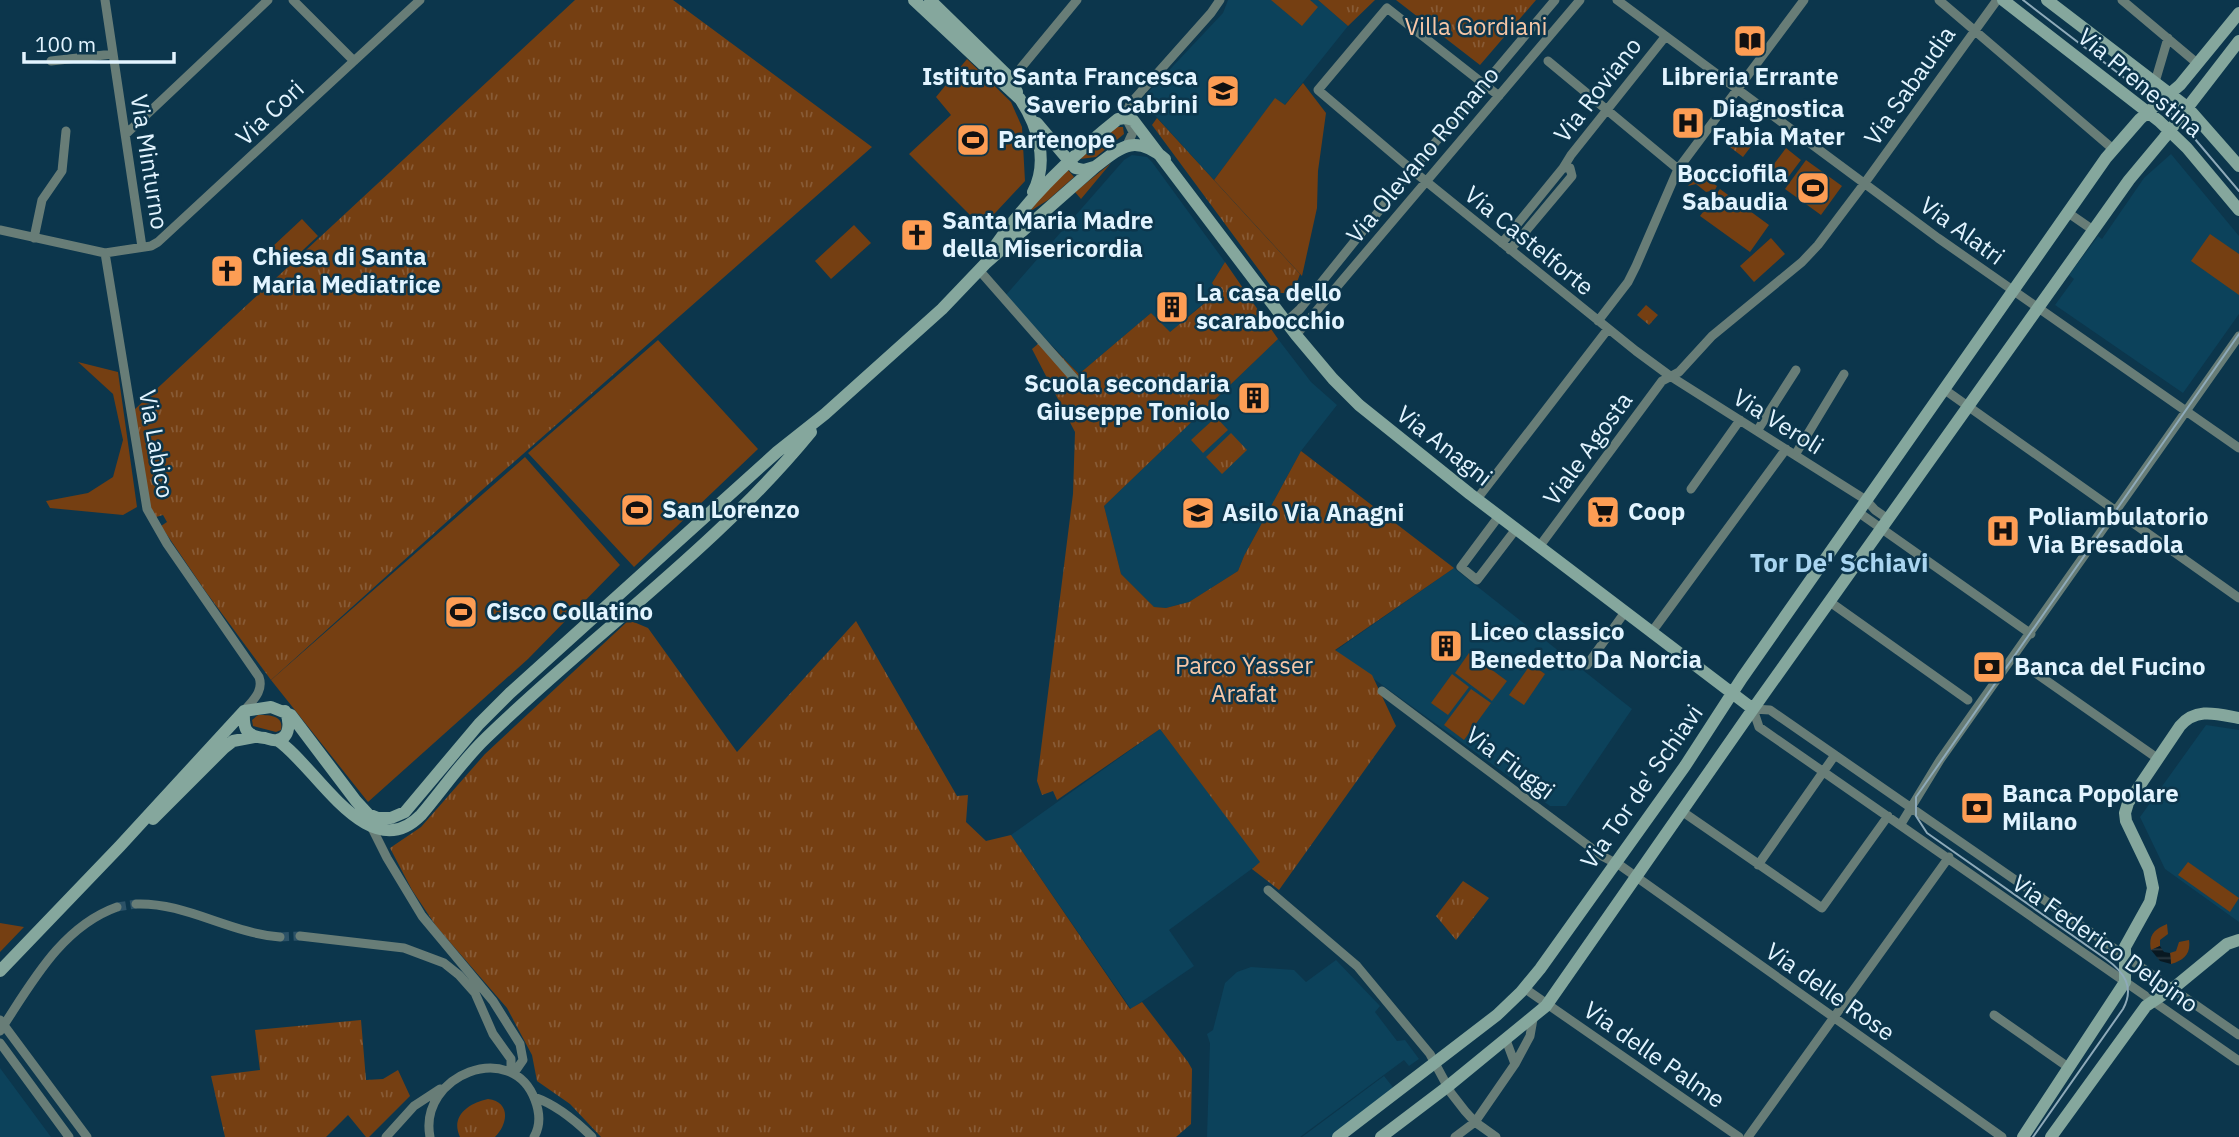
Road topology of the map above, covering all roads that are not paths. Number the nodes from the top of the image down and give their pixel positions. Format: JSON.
{"nodes":[{"id":1,"x":105,"y":0,"type":"edge"},
{"id":2,"x":268,"y":0,"type":"edge"},
{"id":3,"x":293,"y":0,"type":"edge"},
{"id":4,"x":420,"y":0,"type":"edge"},
{"id":5,"x":914,"y":0,"type":"edge"},
{"id":6,"x":930,"y":0,"type":"edge"},
{"id":7,"x":1077,"y":0,"type":"edge"},
{"id":8,"x":1220,"y":0,"type":"edge"},
{"id":9,"x":1555,"y":0,"type":"edge"},
{"id":10,"x":1580,"y":0,"type":"edge"},
{"id":11,"x":1617,"y":0,"type":"edge"},
{"id":12,"x":1804,"y":0,"type":"edge"},
{"id":13,"x":1939,"y":0,"type":"edge"},
{"id":14,"x":1997,"y":0,"type":"edge"},
{"id":15,"x":2003,"y":0,"type":"edge"},
{"id":16,"x":2047,"y":0,"type":"edge"},
{"id":17,"x":2122,"y":0,"type":"edge"},
{"id":18,"x":2239,"y":13,"type":"edge"},
{"id":19,"x":1974,"y":30,"type":"junction"},
{"id":20,"x":1665,"y":37,"type":"junction"},
{"id":21,"x":2168,"y":38,"type":"junction"},
{"id":22,"x":2239,"y":41,"type":"edge"},
{"id":23,"x":113,"y":54,"type":"junction"},
{"id":24,"x":51,"y":61,"type":"dead end"},
{"id":25,"x":355,"y":61,"type":"junction"},
{"id":26,"x":1548,"y":61,"type":"dead end"},
{"id":27,"x":2198,"y":64,"type":"junction"},
{"id":28,"x":1011,"y":80,"type":"junction"},
{"id":29,"x":2155,"y":82,"type":"junction"},
{"id":30,"x":1484,"y":84,"type":"junction"},
{"id":31,"x":1736,"y":90,"type":"junction"},
{"id":32,"x":2171,"y":94,"type":"junction"},
{"id":33,"x":1499,"y":96,"type":"junction"},
{"id":34,"x":1020,"y":99,"type":"junction"},
{"id":35,"x":2186,"y":107,"type":"junction"},
{"id":36,"x":1606,"y":109,"type":"junction"},
{"id":37,"x":2148,"y":112,"type":"junction"},
{"id":38,"x":1032,"y":117,"type":"junction"},
{"id":39,"x":1125,"y":118,"type":"junction"},
{"id":40,"x":66,"y":131,"type":"dead end"},
{"id":41,"x":2170,"y":131,"type":"junction"},
{"id":42,"x":126,"y":134,"type":"junction"},
{"id":43,"x":1047,"y":137,"type":"junction"},
{"id":44,"x":1089,"y":145,"type":"junction"},
{"id":45,"x":1127,"y":145,"type":"junction"},
{"id":46,"x":2113,"y":149,"type":"junction"},
{"id":47,"x":1165,"y":159,"type":"junction"},
{"id":48,"x":1069,"y":163,"type":"junction"},
{"id":49,"x":2239,"y":166,"type":"edge"},
{"id":50,"x":1095,"y":167,"type":"junction"},
{"id":51,"x":1678,"y":169,"type":"junction"},
{"id":52,"x":1412,"y":170,"type":"junction"},
{"id":53,"x":1427,"y":182,"type":"junction"},
{"id":54,"x":1864,"y":184,"type":"junction"},
{"id":55,"x":1026,"y":205,"type":"junction"},
{"id":56,"x":2239,"y":209,"type":"edge"},
{"id":57,"x":2067,"y":212,"type":"junction"},
{"id":58,"x":0,"y":230,"type":"edge"},
{"id":59,"x":2093,"y":230,"type":"junction"},
{"id":60,"x":34,"y":238,"type":"junction"},
{"id":61,"x":1506,"y":246,"type":"junction"},
{"id":62,"x":142,"y":247,"type":"junction"},
{"id":63,"x":105,"y":253,"type":"junction"},
{"id":64,"x":979,"y":270,"type":"junction"},
{"id":65,"x":2012,"y":291,"type":"junction"},
{"id":66,"x":2037,"y":308,"type":"junction"},
{"id":67,"x":1598,"y":321,"type":"junction"},
{"id":68,"x":1286,"y":322,"type":"junction"},
{"id":69,"x":1608,"y":330,"type":"junction"},
{"id":70,"x":1296,"y":335,"type":"junction"},
{"id":71,"x":1713,"y":336,"type":"joint"},
{"id":72,"x":2239,"y":336,"type":"edge"},
{"id":73,"x":1796,"y":370,"type":"dead end"},
{"id":74,"x":1844,"y":374,"type":"dead end"},
{"id":75,"x":1670,"y":376,"type":"junction"},
{"id":76,"x":1080,"y":385,"type":"dead end"},
{"id":77,"x":1945,"y":390,"type":"junction"},
{"id":78,"x":1968,"y":406,"type":"junction"},
{"id":79,"x":2188,"y":411,"type":"junction"},
{"id":80,"x":825,"y":414,"type":"junction"},
{"id":81,"x":1740,"y":420,"type":"junction"},
{"id":82,"x":1757,"y":431,"type":"junction"},
{"id":83,"x":2239,"y":448,"type":"edge"},
{"id":84,"x":1790,"y":452,"type":"junction"},
{"id":85,"x":1691,"y":489,"type":"dead end"},
{"id":86,"x":1477,"y":499,"type":"junction"},
{"id":87,"x":1866,"y":500,"type":"junction"},
{"id":88,"x":1858,"y":512,"type":"junction"},
{"id":89,"x":2117,"y":512,"type":"junction"},
{"id":90,"x":1499,"y":516,"type":"junction"},
{"id":91,"x":1885,"y":524,"type":"junction"},
{"id":92,"x":1516,"y":528,"type":"junction"},
{"id":93,"x":1539,"y":547,"type":"junction"},
{"id":94,"x":2239,"y":598,"type":"edge"},
{"id":95,"x":1830,"y":602,"type":"junction"},
{"id":96,"x":1625,"y":612,"type":"junction"},
{"id":97,"x":1651,"y":633,"type":"junction"},
{"id":98,"x":2031,"y":634,"type":"junction"},
{"id":99,"x":2012,"y":661,"type":"junction"},
{"id":100,"x":1587,"y":664,"type":"dead end"},
{"id":101,"x":1382,"y":691,"type":"dead end"},
{"id":102,"x":1732,"y":693,"type":"junction"},
{"id":103,"x":1968,"y":701,"type":"dead end"},
{"id":104,"x":1753,"y":709,"type":"junction"},
{"id":105,"x":244,"y":711,"type":"junction"},
{"id":106,"x":285,"y":711,"type":"junction"},
{"id":107,"x":2239,"y":718,"type":"edge"},
{"id":108,"x":254,"y":737,"type":"junction"},
{"id":109,"x":277,"y":740,"type":"junction"},
{"id":110,"x":1835,"y":755,"type":"junction"},
{"id":111,"x":2157,"y":758,"type":"junction"},
{"id":112,"x":1824,"y":772,"type":"junction"},
{"id":113,"x":1912,"y":808,"type":"junction"},
{"id":114,"x":1683,"y":812,"type":"junction"},
{"id":115,"x":1888,"y":816,"type":"junction"},
{"id":116,"x":1900,"y":824,"type":"junction"},
{"id":117,"x":372,"y":828,"type":"junction"},
{"id":118,"x":120,"y":846,"type":"junction"},
{"id":119,"x":1949,"y":857,"type":"junction"},
{"id":120,"x":1616,"y":863,"type":"junction"},
{"id":121,"x":1758,"y":865,"type":"junction"},
{"id":122,"x":1637,"y":878,"type":"junction"},
{"id":123,"x":1268,"y":890,"type":"dead end"},
{"id":124,"x":136,"y":904,"type":"tunnel mouth"},
{"id":125,"x":117,"y":907,"type":"tunnel mouth"},
{"id":126,"x":300,"y":936,"type":"tunnel mouth"},
{"id":127,"x":280,"y":937,"type":"tunnel mouth"},
{"id":128,"x":2239,"y":940,"type":"edge"},
{"id":129,"x":2125,"y":957,"type":"junction"},
{"id":130,"x":0,"y":971,"type":"edge"},
{"id":131,"x":2125,"y":982,"type":"junction"},
{"id":132,"x":1524,"y":988,"type":"junction"},
{"id":133,"x":2171,"y":989,"type":"junction"},
{"id":134,"x":2152,"y":1001,"type":"junction"},
{"id":135,"x":1548,"y":1004,"type":"junction"},
{"id":136,"x":1994,"y":1015,"type":"dead end"},
{"id":137,"x":1533,"y":1018,"type":"junction"},
{"id":138,"x":1835,"y":1018,"type":"junction"},
{"id":139,"x":1,"y":1026,"type":"edge"},
{"id":140,"x":2239,"y":1035,"type":"edge"},
{"id":141,"x":1506,"y":1040,"type":"junction"},
{"id":142,"x":0,"y":1043,"type":"edge"},
{"id":143,"x":2239,"y":1062,"type":"edge"},
{"id":144,"x":1435,"y":1064,"type":"junction"},
{"id":145,"x":1515,"y":1064,"type":"junction"},
{"id":146,"x":2068,"y":1067,"type":"junction"},
{"id":147,"x":513,"y":1073,"type":"junction"},
{"id":148,"x":1448,"y":1086,"type":"junction"},
{"id":149,"x":444,"y":1087,"type":"junction"},
{"id":150,"x":534,"y":1097,"type":"junction"},
{"id":151,"x":1475,"y":1122,"type":"junction"},
{"id":152,"x":390,"y":1135,"type":"edge"},
{"id":153,"x":1387,"y":1135,"type":"edge"},
{"id":154,"x":69,"y":1137,"type":"edge"},
{"id":155,"x":87,"y":1137,"type":"edge"},
{"id":156,"x":430,"y":1137,"type":"edge"},
{"id":157,"x":534,"y":1137,"type":"edge"},
{"id":158,"x":592,"y":1137,"type":"edge"},
{"id":159,"x":1338,"y":1137,"type":"edge"},
{"id":160,"x":1455,"y":1137,"type":"edge"},
{"id":161,"x":1496,"y":1137,"type":"edge"},
{"id":162,"x":1739,"y":1137,"type":"edge"},
{"id":163,"x":1748,"y":1137,"type":"edge"},
{"id":164,"x":2002,"y":1137,"type":"edge"},
{"id":165,"x":2023,"y":1137,"type":"edge"},
{"id":166,"x":2051,"y":1137,"type":"edge"}],
"edges":[{"from":1,"to":23,"type":"street","name":"Via Minturno"},
{"from":2,"to":42,"type":"street"},
{"from":3,"to":25,"type":"street"},
{"from":4,"to":25,"type":"street","name":"Via Cori"},
{"from":5,"to":34,"type":"street"},
{"from":6,"to":28,"type":"street"},
{"from":7,"to":28,"type":"street"},
{"from":8,"to":39,"type":"street"},
{"from":9,"to":30,"type":"street","name":"Via Olevano Romano"},
{"from":10,"to":33,"type":"street","name":"Via Olevano Romano"},
{"from":11,"to":20,"type":"street"},
{"from":12,"to":31,"type":"street"},
{"from":13,"to":19,"type":"street"},
{"from":14,"to":19,"type":"street","name":"Via Sabaudia"},
{"from":15,"to":37,"type":"street","name":"Via Prenestina"},
{"from":16,"to":29,"type":"street","name":"Via Prenestina"},
{"from":17,"to":21,"type":"street"},
{"from":18,"to":27,"type":"street","name":"Via Tor de' Schiavi"},
{"from":19,"to":46,"type":"street"},
{"from":19,"to":54,"type":"street","name":"Via Sabaudia"},
{"from":20,"to":31,"type":"street"},
{"from":20,"to":36,"type":"street","name":"Via Roviano"},
{"from":21,"to":27,"type":"street"},
{"from":21,"to":29,"type":"street"},
{"from":22,"to":35,"type":"street","name":"Via Tor de' Schiavi"},
{"from":23,"to":24,"type":"street"},
{"from":23,"to":42,"type":"street","name":"Via Minturno"},
{"from":25,"to":62,"type":"street","name":"Via Cori"},
{"from":26,"to":36,"type":"street"},
{"from":27,"to":32,"type":"street","name":"Via Tor de' Schiavi"},
{"from":28,"to":34,"type":"street"},
{"from":29,"to":32,"type":"street","name":"Via Prenestina"},
{"from":30,"to":33,"type":"street"},
{"from":30,"to":52,"type":"street","name":"Via Olevano Romano"},
{"from":30,"to":52,"type":"street","name":"Via Castelforte"},
{"from":31,"to":51,"type":"street"},
{"from":31,"to":54,"type":"street","name":"Via Alatri"},
{"from":32,"to":35,"type":"street","name":"Via Prenestina"},
{"from":32,"to":37,"type":"street","name":"Via Tor de' Schiavi"},
{"from":33,"to":53,"type":"street","name":"Via Olevano Romano"},
{"from":34,"to":38,"type":"street"},
{"from":35,"to":41,"type":"street","name":"Via Tor de' Schiavi"},
{"from":35,"to":49,"type":"street","name":"Via Prenestina"},
{"from":36,"to":51,"type":"street"},
{"from":36,"to":61,"type":"street","name":"Via Roviano"},
{"from":37,"to":41,"type":"street","name":"Via Prenestina"},
{"from":37,"to":46,"type":"street","name":"Via Tor de' Schiavi"},
{"from":38,"to":43,"type":"street"},
{"from":38,"to":55,"type":"street"},
{"from":39,"to":44,"type":"street"},
{"from":39,"to":45,"type":"street"},
{"from":39,"to":47,"type":"street","name":"Via Anagni"},
{"from":40,"to":60,"type":"street"},
{"from":41,"to":56,"type":"street","name":"Via Prenestina"},
{"from":41,"to":59,"type":"street","name":"Via Tor de' Schiavi"},
{"from":42,"to":62,"type":"street","name":"Via Minturno"},
{"from":43,"to":44,"type":"street"},
{"from":43,"to":48,"type":"street"},
{"from":44,"to":48,"type":"street"},
{"from":45,"to":47,"type":"street","name":"Via Anagni"},
{"from":45,"to":50,"type":"street"},
{"from":46,"to":57,"type":"street","name":"Via Tor de' Schiavi"},
{"from":47,"to":68,"type":"street","name":"Via Anagni"},
{"from":48,"to":50,"type":"street"},
{"from":48,"to":55,"type":"street"},
{"from":50,"to":64,"type":"street"},
{"from":51,"to":67,"type":"street"},
{"from":52,"to":53,"type":"street","name":"Via Castelforte"},
{"from":52,"to":68,"type":"street","name":"Via Olevano Romano"},
{"from":53,"to":61,"type":"street","name":"Via Castelforte"},
{"from":53,"to":70,"type":"street","name":"Via Olevano Romano"},
{"from":54,"to":65,"type":"street","name":"Via Alatri"},
{"from":54,"to":71,"type":"street","name":"Via Sabaudia"},
{"from":55,"to":64,"type":"street"},
{"from":57,"to":59,"type":"street"},
{"from":57,"to":65,"type":"street","name":"Via Tor de' Schiavi"},
{"from":58,"to":60,"type":"street"},
{"from":59,"to":66,"type":"street","name":"Via Tor de' Schiavi"},
{"from":60,"to":63,"type":"street"},
{"from":61,"to":67,"type":"street","name":"Via Castelforte"},
{"from":62,"to":63,"type":"street"},
{"from":63,"to":105,"type":"street","name":"Via Labico"},
{"from":64,"to":76,"type":"street"},
{"from":64,"to":80,"type":"street"},
{"from":65,"to":66,"type":"street","name":"Via Alatri"},
{"from":65,"to":77,"type":"street","name":"Via Tor de' Schiavi"},
{"from":66,"to":78,"type":"street","name":"Via Tor de' Schiavi"},
{"from":66,"to":79,"type":"street","name":"Via Alatri"},
{"from":67,"to":69,"type":"street","name":"Via Castelforte"},
{"from":68,"to":70,"type":"street","name":"Via Anagni"},
{"from":69,"to":75,"type":"street","name":"Via Castelforte"},
{"from":69,"to":86,"type":"street"},
{"from":70,"to":86,"type":"street","name":"Via Anagni"},
{"from":71,"to":75,"type":"street","name":"Viale Agosta"},
{"from":72,"to":79,"type":"street"},
{"from":73,"to":82,"type":"street"},
{"from":74,"to":84,"type":"street"},
{"from":75,"to":81,"type":"street","name":"Via Veroli"},
{"from":75,"to":93,"type":"street","name":"Viale Agosta"},
{"from":77,"to":78,"type":"street"},
{"from":77,"to":87,"type":"street","name":"Via Tor de' Schiavi"},
{"from":78,"to":89,"type":"street"},
{"from":78,"to":91,"type":"street","name":"Via Tor de' Schiavi"},
{"from":79,"to":83,"type":"street","name":"Via Alatri"},
{"from":79,"to":89,"type":"street"},
{"from":80,"to":106,"type":"street"},
{"from":80,"to":117,"type":"street"},
{"from":81,"to":82,"type":"street","name":"Via Veroli"},
{"from":81,"to":85,"type":"street"},
{"from":82,"to":84,"type":"street","name":"Via Veroli"},
{"from":84,"to":87,"type":"street","name":"Via Veroli"},
{"from":84,"to":97,"type":"street"},
{"from":86,"to":90,"type":"street","name":"Via Anagni"},
{"from":87,"to":88,"type":"street","name":"Via Tor de' Schiavi"},
{"from":87,"to":91,"type":"street"},
{"from":88,"to":91,"type":"street"},
{"from":88,"to":102,"type":"street","name":"Via Tor de' Schiavi"},
{"from":89,"to":94,"type":"street"},
{"from":89,"to":98,"type":"street"},
{"from":90,"to":92,"type":"street","name":"Via Anagni"},
{"from":90,"to":92,"type":"street"},
{"from":91,"to":95,"type":"street","name":"Via Tor de' Schiavi"},
{"from":91,"to":98,"type":"street"},
{"from":92,"to":93,"type":"street","name":"Via Anagni"},
{"from":93,"to":96,"type":"street","name":"Via Anagni"},
{"from":95,"to":103,"type":"street"},
{"from":95,"to":104,"type":"street","name":"Via Tor de' Schiavi"},
{"from":96,"to":97,"type":"street","name":"Via Anagni"},
{"from":96,"to":100,"type":"street"},
{"from":97,"to":102,"type":"street","name":"Via Anagni"},
{"from":98,"to":99,"type":"street"},
{"from":99,"to":111,"type":"street"},
{"from":99,"to":113,"type":"street"},
{"from":101,"to":120,"type":"street","name":"Via Fiuggi"},
{"from":102,"to":104,"type":"street","name":"Via Anagni"},
{"from":102,"to":120,"type":"street","name":"Via Tor de' Schiavi"},
{"from":104,"to":110,"type":"street"},
{"from":104,"to":112,"type":"street"},
{"from":104,"to":114,"type":"street","name":"Via Tor de' Schiavi"},
{"from":105,"to":106,"type":"street"},
{"from":105,"to":108,"type":"street"},
{"from":105,"to":118,"type":"street"},
{"from":106,"to":109,"type":"street"},
{"from":107,"to":111,"type":"street"},
{"from":108,"to":109,"type":"street"},
{"from":108,"to":118,"type":"street"},
{"from":109,"to":117,"type":"street"},
{"from":110,"to":112,"type":"street"},
{"from":110,"to":113,"type":"street","name":"Via Federico Delpino"},
{"from":111,"to":129,"type":"street"},
{"from":112,"to":115,"type":"street"},
{"from":112,"to":121,"type":"street"},
{"from":113,"to":116,"type":"street"},
{"from":113,"to":129,"type":"street","name":"Via Federico Delpino"},
{"from":114,"to":121,"type":"street"},
{"from":114,"to":122,"type":"street","name":"Via Tor de' Schiavi"},
{"from":115,"to":116,"type":"street","name":"Via Federico Delpino"},
{"from":115,"to":121,"type":"street"},
{"from":116,"to":119,"type":"street","name":"Via Federico Delpino"},
{"from":117,"to":147,"type":"street"},
{"from":118,"to":130,"type":"street"},
{"from":119,"to":131,"type":"street","name":"Via Federico Delpino"},
{"from":119,"to":138,"type":"street"},
{"from":120,"to":122,"type":"street","name":"Via Fiuggi"},
{"from":120,"to":132,"type":"street","name":"Via Tor de' Schiavi"},
{"from":122,"to":135,"type":"street","name":"Via Tor de' Schiavi"},
{"from":122,"to":138,"type":"street","name":"Via delle Rose"},
{"from":123,"to":144,"type":"street"},
{"from":124,"to":127,"type":"street"},
{"from":125,"to":139,"type":"street"},
{"from":126,"to":147,"type":"street"},
{"from":128,"to":133,"type":"street"},
{"from":129,"to":131,"type":"street"},
{"from":129,"to":133,"type":"street","name":"Via Federico Delpino"},
{"from":131,"to":134,"type":"street","name":"Via Federico Delpino"},
{"from":131,"to":146,"type":"street"},
{"from":132,"to":135,"type":"street","name":"Via delle Palme"},
{"from":132,"to":144,"type":"street","name":"Via Tor de' Schiavi"},
{"from":133,"to":134,"type":"street"},
{"from":133,"to":140,"type":"street","name":"Via Federico Delpino"},
{"from":134,"to":143,"type":"street","name":"Via Federico Delpino"},
{"from":134,"to":166,"type":"street"},
{"from":135,"to":137,"type":"street","name":"Via Tor de' Schiavi"},
{"from":135,"to":162,"type":"street","name":"Via delle Palme"},
{"from":136,"to":146,"type":"street"},
{"from":137,"to":141,"type":"street","name":"Via Tor de' Schiavi"},
{"from":137,"to":145,"type":"street","name":"Via Tor de' Schiavi"},
{"from":138,"to":163,"type":"street"},
{"from":138,"to":164,"type":"street","name":"Via delle Rose"},
{"from":139,"to":155,"type":"street"},
{"from":141,"to":145,"type":"street"},
{"from":141,"to":148,"type":"street","name":"Via Tor de' Schiavi"},
{"from":142,"to":154,"type":"street"},
{"from":144,"to":148,"type":"street"},
{"from":144,"to":159,"type":"street","name":"Via Tor de' Schiavi"},
{"from":145,"to":151,"type":"street","name":"Via Tor de' Schiavi"},
{"from":146,"to":165,"type":"street"},
{"from":147,"to":149,"type":"street"},
{"from":147,"to":150,"type":"street"},
{"from":148,"to":151,"type":"street"},
{"from":148,"to":153,"type":"street","name":"Via Tor de' Schiavi"},
{"from":149,"to":152,"type":"street"},
{"from":149,"to":156,"type":"street"},
{"from":150,"to":157,"type":"street"},
{"from":150,"to":158,"type":"street"},
{"from":151,"to":160,"type":"street","name":"Via Tor de' Schiavi"},
{"from":151,"to":161,"type":"street"}]}
